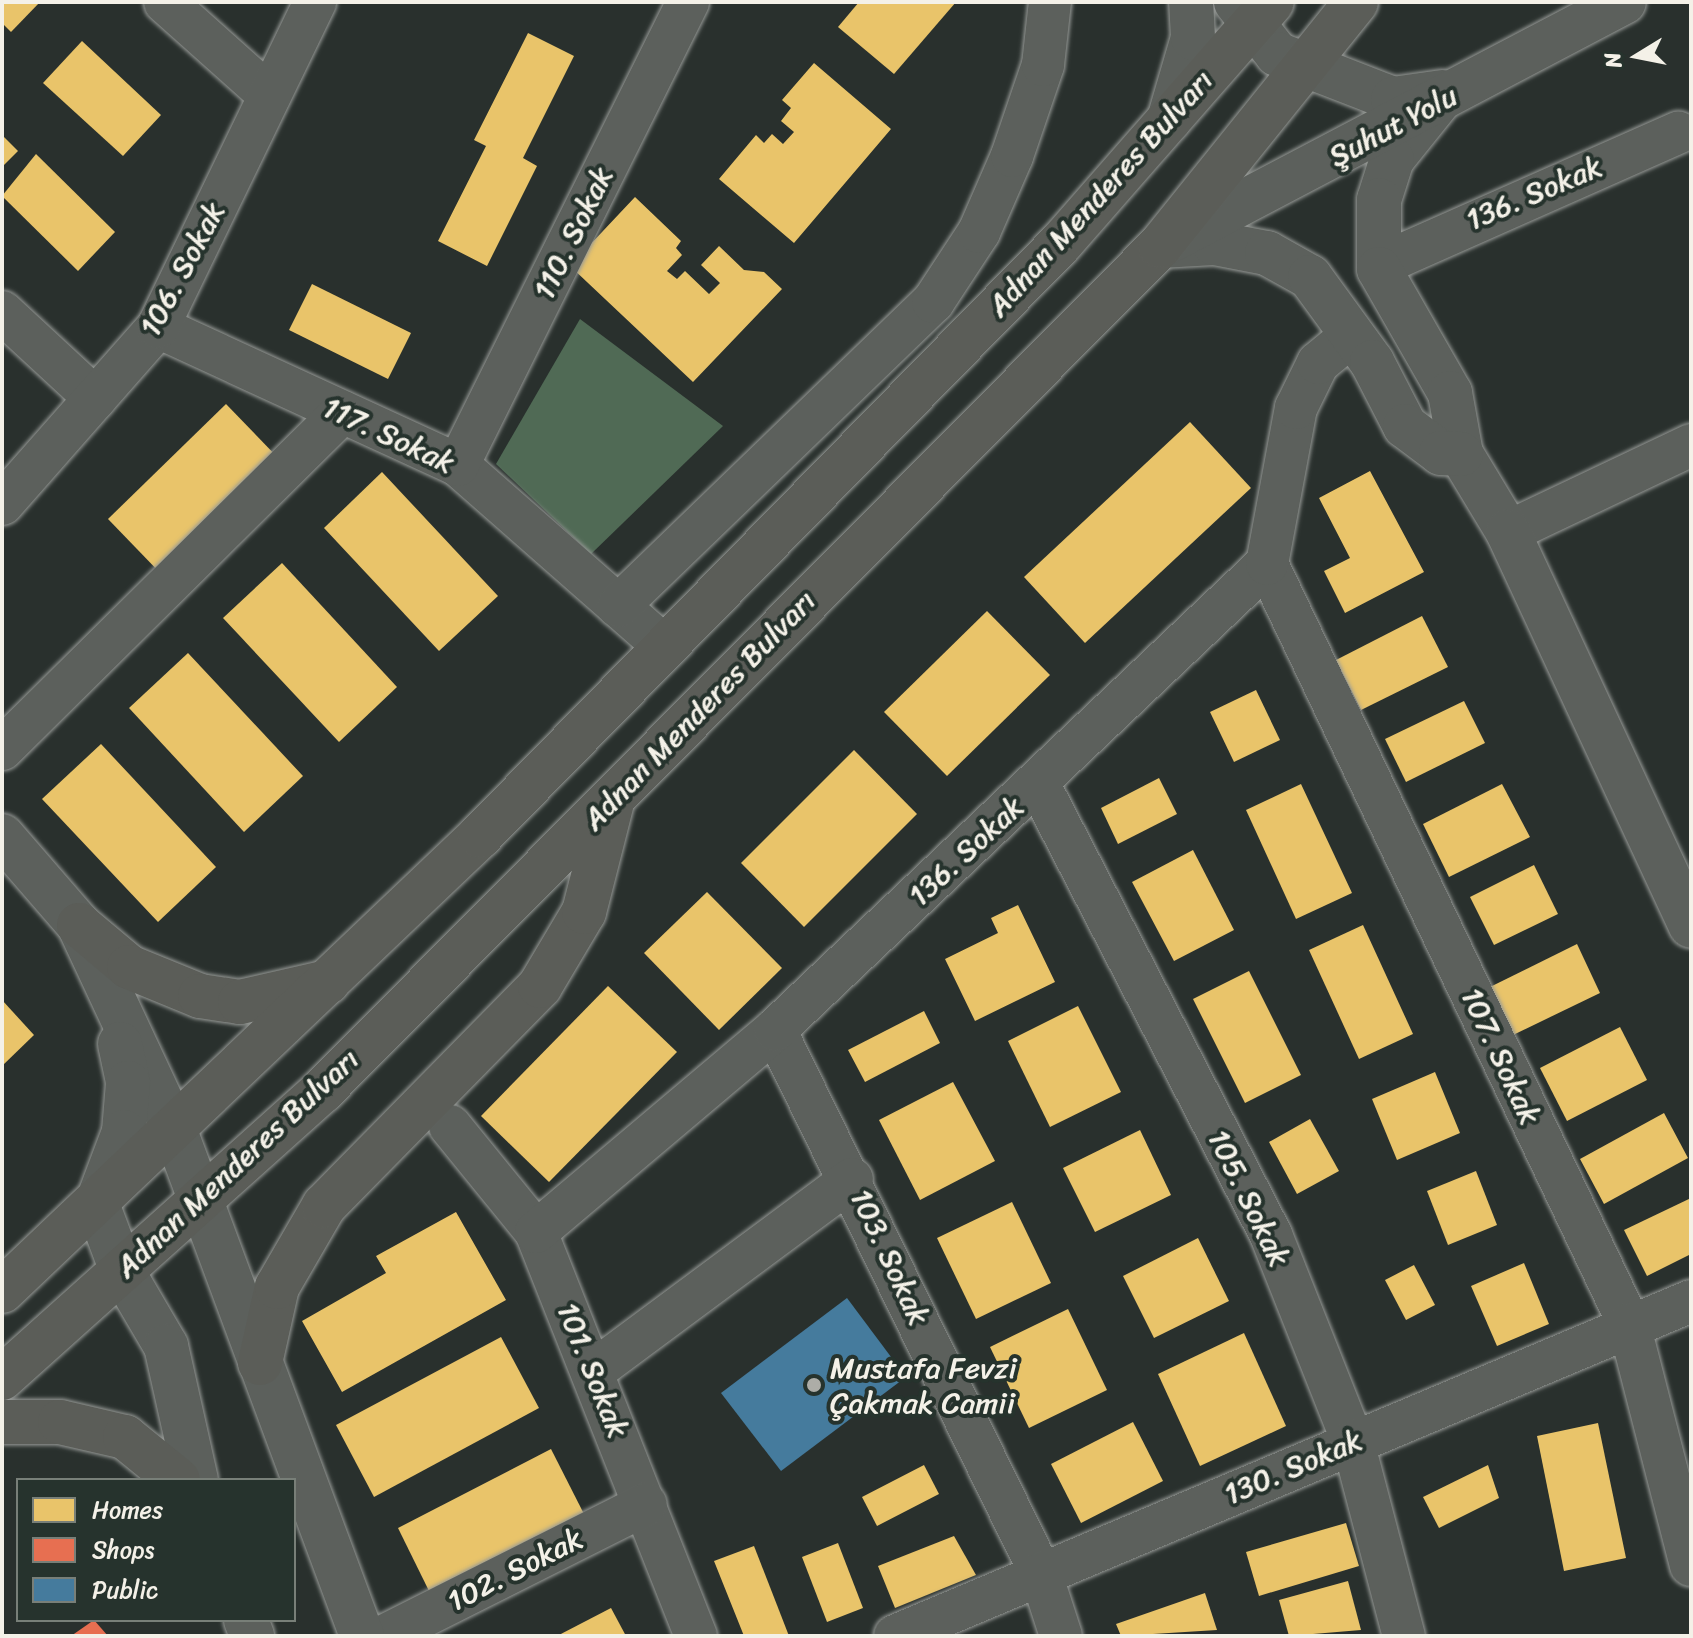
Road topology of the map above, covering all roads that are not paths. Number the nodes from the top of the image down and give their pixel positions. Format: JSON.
{"nodes":[{"id":1,"x":165,"y":2,"type":"edge"},
{"id":2,"x":315,"y":2,"type":"edge"},
{"id":3,"x":688,"y":2,"type":"edge"},
{"id":4,"x":1050,"y":2,"type":"edge"},
{"id":5,"x":1191,"y":2,"type":"edge"},
{"id":6,"x":1356,"y":2,"type":"edge"},
{"id":7,"x":1624,"y":2,"type":"edge"},
{"id":8,"x":1253,"y":9,"type":"edge"},
{"id":9,"x":1572,"y":18,"type":"edge"},
{"id":10,"x":1304,"y":63,"type":"junction"},
{"id":11,"x":269,"y":95,"type":"junction"},
{"id":12,"x":1451,"y":95,"type":"junction"},
{"id":13,"x":1169,"y":120,"type":"junction"},
{"id":14,"x":1687,"y":140,"type":"edge"},
{"id":15,"x":1160,"y":246,"type":"junction"},
{"id":16,"x":1393,"y":259,"type":"dead end"},
{"id":17,"x":2,"y":312,"type":"edge"},
{"id":18,"x":158,"y":327,"type":"junction"},
{"id":19,"x":1352,"y":335,"type":"junction"},
{"id":20,"x":95,"y":398,"type":"junction"},
{"id":21,"x":342,"y":412,"type":"junction"},
{"id":22,"x":1691,"y":445,"type":"edge"},
{"id":23,"x":1461,"y":454,"type":"junction"},
{"id":24,"x":458,"y":465,"type":"junction"},
{"id":25,"x":2,"y":504,"type":"edge"},
{"id":26,"x":1508,"y":532,"type":"junction"},
{"id":27,"x":1267,"y":564,"type":"junction"},
{"id":28,"x":618,"y":606,"type":"junction"},
{"id":29,"x":665,"y":647,"type":"junction"},
{"id":30,"x":2,"y":749,"type":"edge"},
{"id":31,"x":1038,"y":783,"type":"junction"},
{"id":32,"x":612,"y":802,"type":"junction"},
{"id":33,"x":2,"y":836,"type":"edge"},
{"id":34,"x":72,"y":916,"type":"junction"},
{"id":35,"x":1691,"y":926,"type":"edge"},
{"id":36,"x":330,"y":982,"type":"junction"},
{"id":37,"x":775,"y":1030,"type":"junction"},
{"id":38,"x":450,"y":1126,"type":"dead end"},
{"id":39,"x":175,"y":1131,"type":"junction"},
{"id":40,"x":852,"y":1179,"type":"junction"},
{"id":41,"x":197,"y":1203,"type":"junction"},
{"id":42,"x":97,"y":1204,"type":"junction"},
{"id":43,"x":536,"y":1232,"type":"junction"},
{"id":44,"x":122,"y":1271,"type":"junction"},
{"id":45,"x":2,"y":1291,"type":"edge"},
{"id":46,"x":1691,"y":1301,"type":"edge"},
{"id":47,"x":1629,"y":1324,"type":"junction"},
{"id":48,"x":260,"y":1363,"type":"junction"},
{"id":49,"x":595,"y":1370,"type":"junction"},
{"id":50,"x":2,"y":1378,"type":"edge"},
{"id":51,"x":2,"y":1422,"type":"edge"},
{"id":52,"x":1353,"y":1442,"type":"junction"},
{"id":53,"x":176,"y":1478,"type":"edge"},
{"id":54,"x":196,"y":1478,"type":"edge"},
{"id":55,"x":646,"y":1504,"type":"junction"},
{"id":56,"x":1691,"y":1565,"type":"edge"},
{"id":57,"x":1041,"y":1574,"type":"junction"},
{"id":58,"x":362,"y":1636,"type":"edge"},
{"id":59,"x":384,"y":1636,"type":"edge"},
{"id":60,"x":696,"y":1636,"type":"edge"},
{"id":61,"x":895,"y":1636,"type":"edge"},
{"id":62,"x":1061,"y":1636,"type":"edge"},
{"id":63,"x":1404,"y":1636,"type":"edge"}],
"edges":[{"from":1,"to":11,"type":"street"},
{"from":2,"to":11,"type":"street","name":"106. Sokak"},
{"from":3,"to":24,"type":"street","name":"110. Sokak"},
{"from":4,"to":28,"type":"street"},
{"from":5,"to":13,"type":"main road"},
{"from":6,"to":10,"type":"main road","name":"Adnan Menderes Bulvarı"},
{"from":7,"to":9,"type":"main road","name":"Şuhut Yolu"},
{"from":8,"to":10,"type":"main road"},
{"from":8,"to":13,"type":"main road","name":"Adnan Menderes Bulvarı"},
{"from":9,"to":12,"type":"main road","name":"Şuhut Yolu"},
{"from":10,"to":12,"type":"main road"},
{"from":10,"to":15,"type":"main road","name":"Adnan Menderes Bulvarı"},
{"from":11,"to":18,"type":"street","name":"106. Sokak"},
{"from":12,"to":15,"type":"main road","name":"Şuhut Yolu"},
{"from":12,"to":23,"type":"main road"},
{"from":13,"to":29,"type":"main road","name":"Adnan Menderes Bulvarı"},
{"from":14,"to":16,"type":"street","name":"136. Sokak"},
{"from":15,"to":19,"type":"main road"},
{"from":15,"to":32,"type":"main road","name":"Adnan Menderes Bulvarı"},
{"from":17,"to":20,"type":"street"},
{"from":18,"to":20,"type":"street","name":"106. Sokak"},
{"from":18,"to":21,"type":"street","name":"117. Sokak"},
{"from":19,"to":23,"type":"main road"},
{"from":19,"to":27,"type":"street"},
{"from":20,"to":25,"type":"street","name":"106. Sokak"},
{"from":21,"to":24,"type":"street","name":"117. Sokak"},
{"from":21,"to":30,"type":"street"},
{"from":22,"to":26,"type":"street"},
{"from":23,"to":26,"type":"main road"},
{"from":24,"to":28,"type":"street","name":"117. Sokak"},
{"from":26,"to":35,"type":"main road"},
{"from":27,"to":31,"type":"street","name":"136. Sokak"},
{"from":27,"to":47,"type":"street","name":"107. Sokak"},
{"from":28,"to":29,"type":"street","name":"117. Sokak"},
{"from":29,"to":36,"type":"main road","name":"Adnan Menderes Bulvarı"},
{"from":31,"to":37,"type":"street","name":"136. Sokak"},
{"from":31,"to":52,"type":"street","name":"105. Sokak"},
{"from":32,"to":41,"type":"main road","name":"Adnan Menderes Bulvarı"},
{"from":32,"to":48,"type":"main road"},
{"from":33,"to":34,"type":"main road"},
{"from":34,"to":36,"type":"main road"},
{"from":34,"to":39,"type":"main road"},
{"from":34,"to":42,"type":"main road"},
{"from":36,"to":39,"type":"main road","name":"Adnan Menderes Bulvarı"},
{"from":37,"to":40,"type":"street","name":"103. Sokak"},
{"from":37,"to":43,"type":"street","name":"136. Sokak"},
{"from":38,"to":43,"type":"street","name":"101. Sokak"},
{"from":39,"to":41,"type":"main road"},
{"from":39,"to":42,"type":"main road","name":"Adnan Menderes Bulvarı"},
{"from":40,"to":49,"type":"street"},
{"from":40,"to":57,"type":"street","name":"103. Sokak"},
{"from":41,"to":44,"type":"main road","name":"Adnan Menderes Bulvarı"},
{"from":41,"to":48,"type":"main road"},
{"from":42,"to":44,"type":"main road"},
{"from":42,"to":45,"type":"main road","name":"Adnan Menderes Bulvarı"},
{"from":43,"to":49,"type":"street","name":"101. Sokak"},
{"from":44,"to":50,"type":"main road","name":"Adnan Menderes Bulvarı"},
{"from":44,"to":54,"type":"main road"},
{"from":46,"to":47,"type":"street","name":"130. Sokak"},
{"from":47,"to":52,"type":"street","name":"130. Sokak"},
{"from":47,"to":56,"type":"street","name":"107. Sokak"},
{"from":48,"to":58,"type":"main road"},
{"from":49,"to":55,"type":"street","name":"101. Sokak"},
{"from":51,"to":53,"type":"main road"},
{"from":52,"to":57,"type":"street","name":"130. Sokak"},
{"from":52,"to":63,"type":"street","name":"105. Sokak"},
{"from":55,"to":59,"type":"street","name":"102. Sokak"},
{"from":55,"to":60,"type":"street","name":"101. Sokak"},
{"from":57,"to":61,"type":"street","name":"130. Sokak"},
{"from":57,"to":62,"type":"street","name":"103. Sokak"}]}
